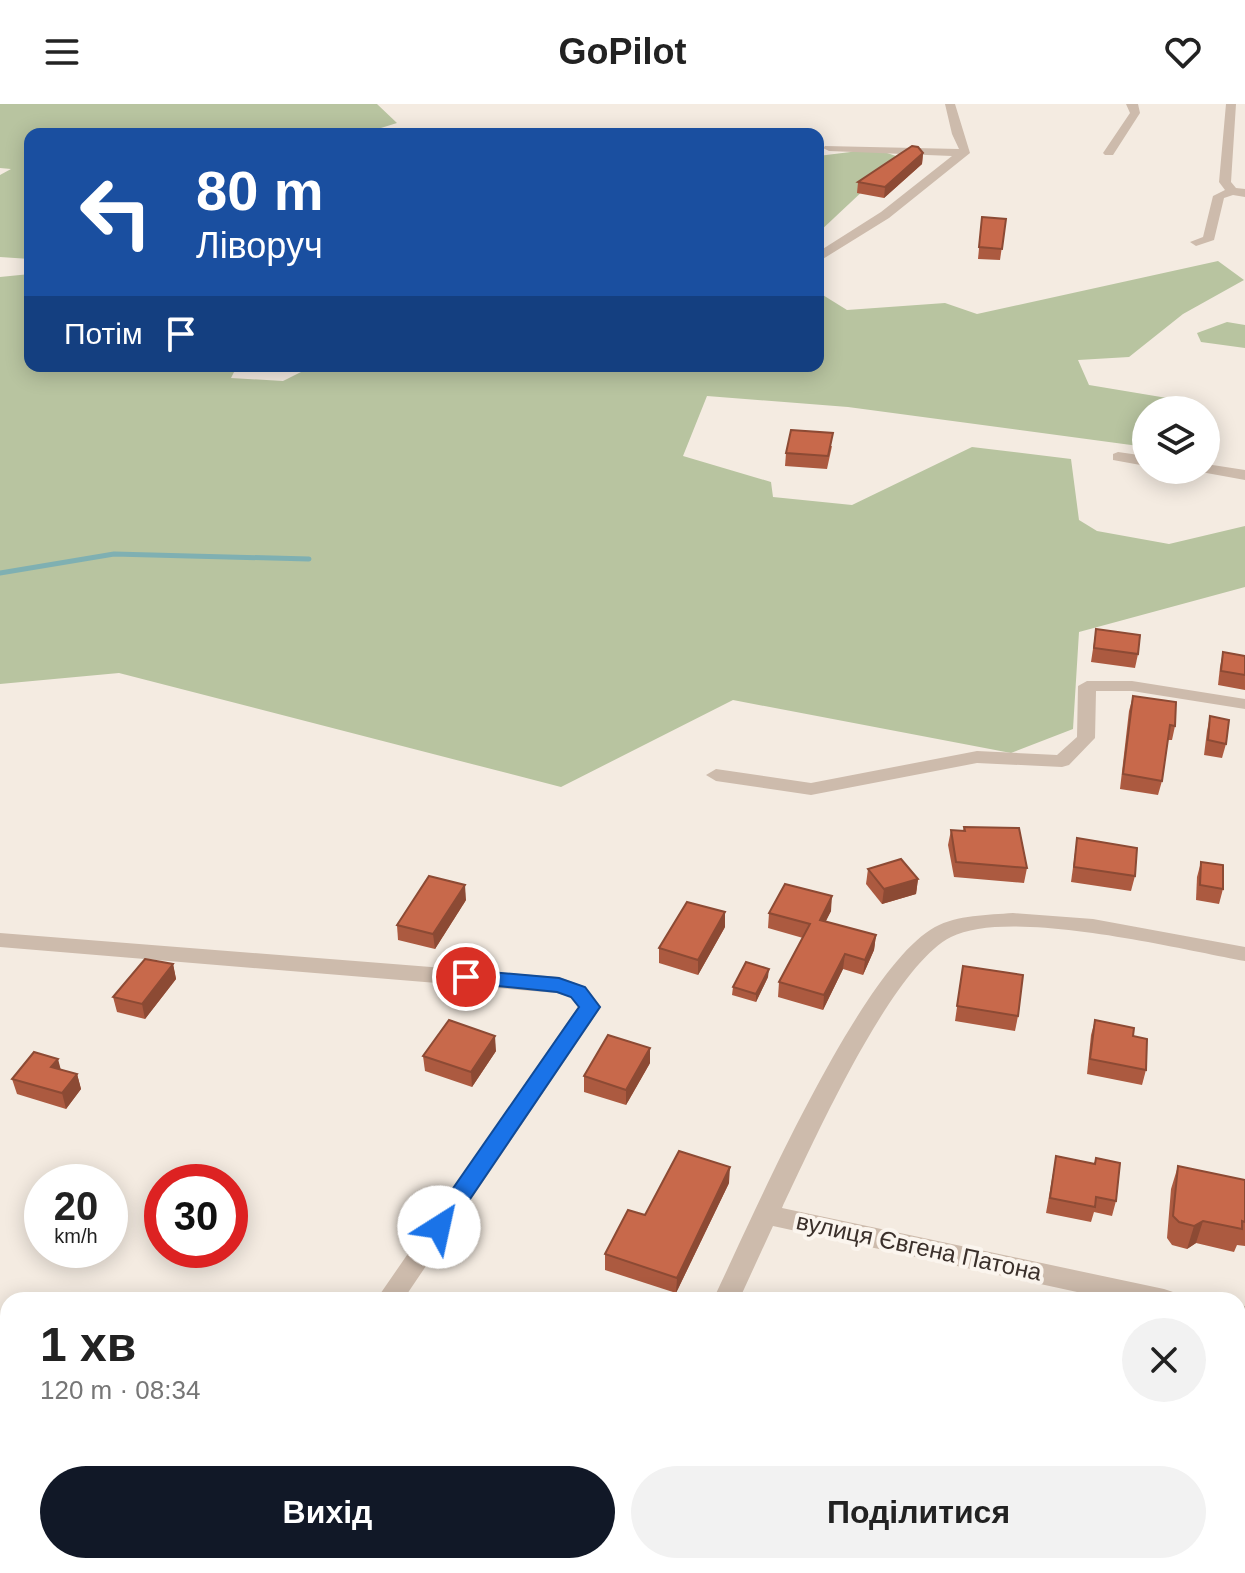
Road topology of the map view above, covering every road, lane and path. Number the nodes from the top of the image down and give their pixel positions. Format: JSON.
{"nodes":[{"id":1,"x":950,"y":104,"type":"edge"},
{"id":2,"x":1131,"y":104,"type":"edge"},
{"id":3,"x":1231,"y":104,"type":"edge"},
{"id":4,"x":829,"y":148,"type":"dead end"},
{"id":5,"x":966,"y":151,"type":"junction"},
{"id":6,"x":1109,"y":153,"type":"dead end"},
{"id":7,"x":1238,"y":192,"type":"edge"},
{"id":8,"x":1196,"y":242,"type":"dead end"},
{"id":9,"x":824,"y":254,"type":"edge"},
{"id":10,"x":1118,"y":457,"type":"dead end"},
{"id":11,"x":1132,"y":459,"type":"edge"},
{"id":12,"x":1220,"y":471,"type":"edge"},
{"id":13,"x":1245,"y":475,"type":"edge"},
{"id":14,"x":1245,"y":704,"type":"edge"},
{"id":15,"x":716,"y":775,"type":"dead end"},
{"id":16,"x":0,"y":940,"type":"edge"},
{"id":17,"x":1245,"y":954,"type":"edge"},
{"id":18,"x":767,"y":1215,"type":"junction"},
{"id":19,"x":394,"y":1292,"type":"edge"},
{"id":20,"x":730,"y":1292,"type":"edge"},
{"id":21,"x":1127,"y":1292,"type":"edge"}],
"edges":[{"from":1,"to":5,"type":"street"},
{"from":2,"to":6,"type":"street"},
{"from":3,"to":7,"type":"street"},
{"from":4,"to":5,"type":"street"},
{"from":5,"to":9,"type":"street"},
{"from":7,"to":8,"type":"street"},
{"from":10,"to":11,"type":"street"},
{"from":12,"to":13,"type":"street"},
{"from":14,"to":15,"type":"street"},
{"from":16,"to":19,"type":"street"},
{"from":17,"to":18,"type":"street"},
{"from":18,"to":20,"type":"street"},
{"from":18,"to":21,"type":"street","name":"вулиця Євгена Патона"}]}
